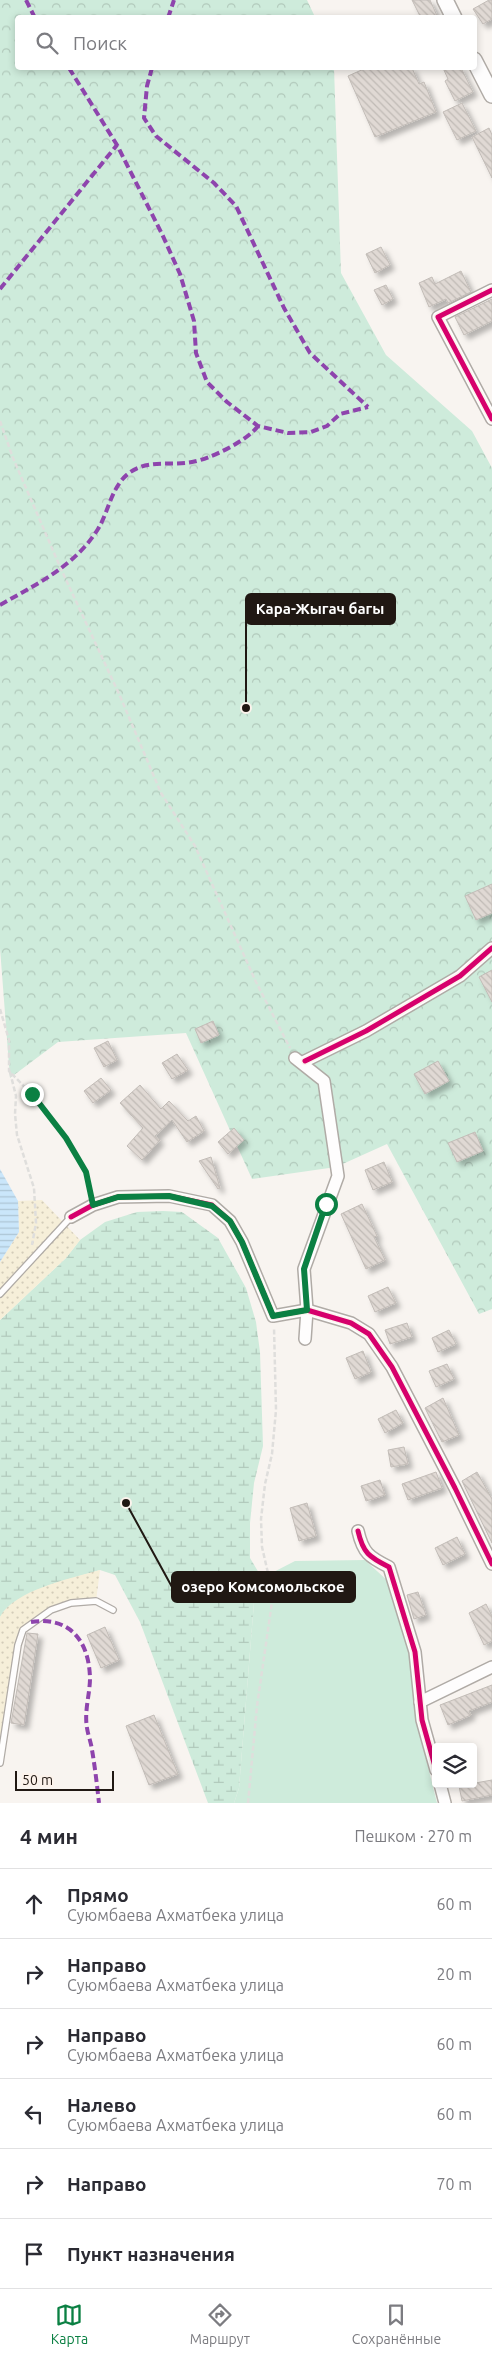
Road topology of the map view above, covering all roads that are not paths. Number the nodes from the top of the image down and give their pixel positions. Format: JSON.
{"nodes":[{"id":1,"x":445,"y":0,"type":"edge"},
{"id":2,"x":452,"y":15,"type":"edge"},
{"id":3,"x":477,"y":66,"type":"edge"},
{"id":4,"x":492,"y":95,"type":"edge"},
{"id":5,"x":492,"y":290,"type":"edge"},
{"id":6,"x":492,"y":419,"type":"edge"},
{"id":7,"x":492,"y":948,"type":"edge"},
{"id":8,"x":71,"y":1218,"type":"joint"},
{"id":9,"x":0,"y":1294,"type":"edge"},
{"id":10,"x":307,"y":1310,"type":"junction"},
{"id":11,"x":305,"y":1339,"type":"dead end"},
{"id":12,"x":358,"y":1531,"type":"dead end"},
{"id":13,"x":492,"y":1564,"type":"edge"},
{"id":14,"x":113,"y":1610,"type":"dead end"},
{"id":15,"x":492,"y":1667,"type":"edge"},
{"id":16,"x":420,"y":1702,"type":"junction"},
{"id":17,"x":432,"y":1756,"type":"edge"},
{"id":18,"x":0,"y":1763,"type":"edge"},
{"id":19,"x":441,"y":1788,"type":"edge"},
{"id":20,"x":445,"y":1803,"type":"edge"}],
"edges":[{"from":1,"to":2,"type":"street"},
{"from":3,"to":4,"type":"street"},
{"from":5,"to":6,"type":"street"},
{"from":7,"to":10,"type":"street"},
{"from":8,"to":9,"type":"lane"},
{"from":8,"to":10,"type":"street"},
{"from":10,"to":11,"type":"street"},
{"from":10,"to":13,"type":"street"},
{"from":12,"to":16,"type":"street"},
{"from":14,"to":18,"type":"lane"},
{"from":15,"to":16,"type":"street"},
{"from":16,"to":17,"type":"street"},
{"from":19,"to":20,"type":"street"}]}
